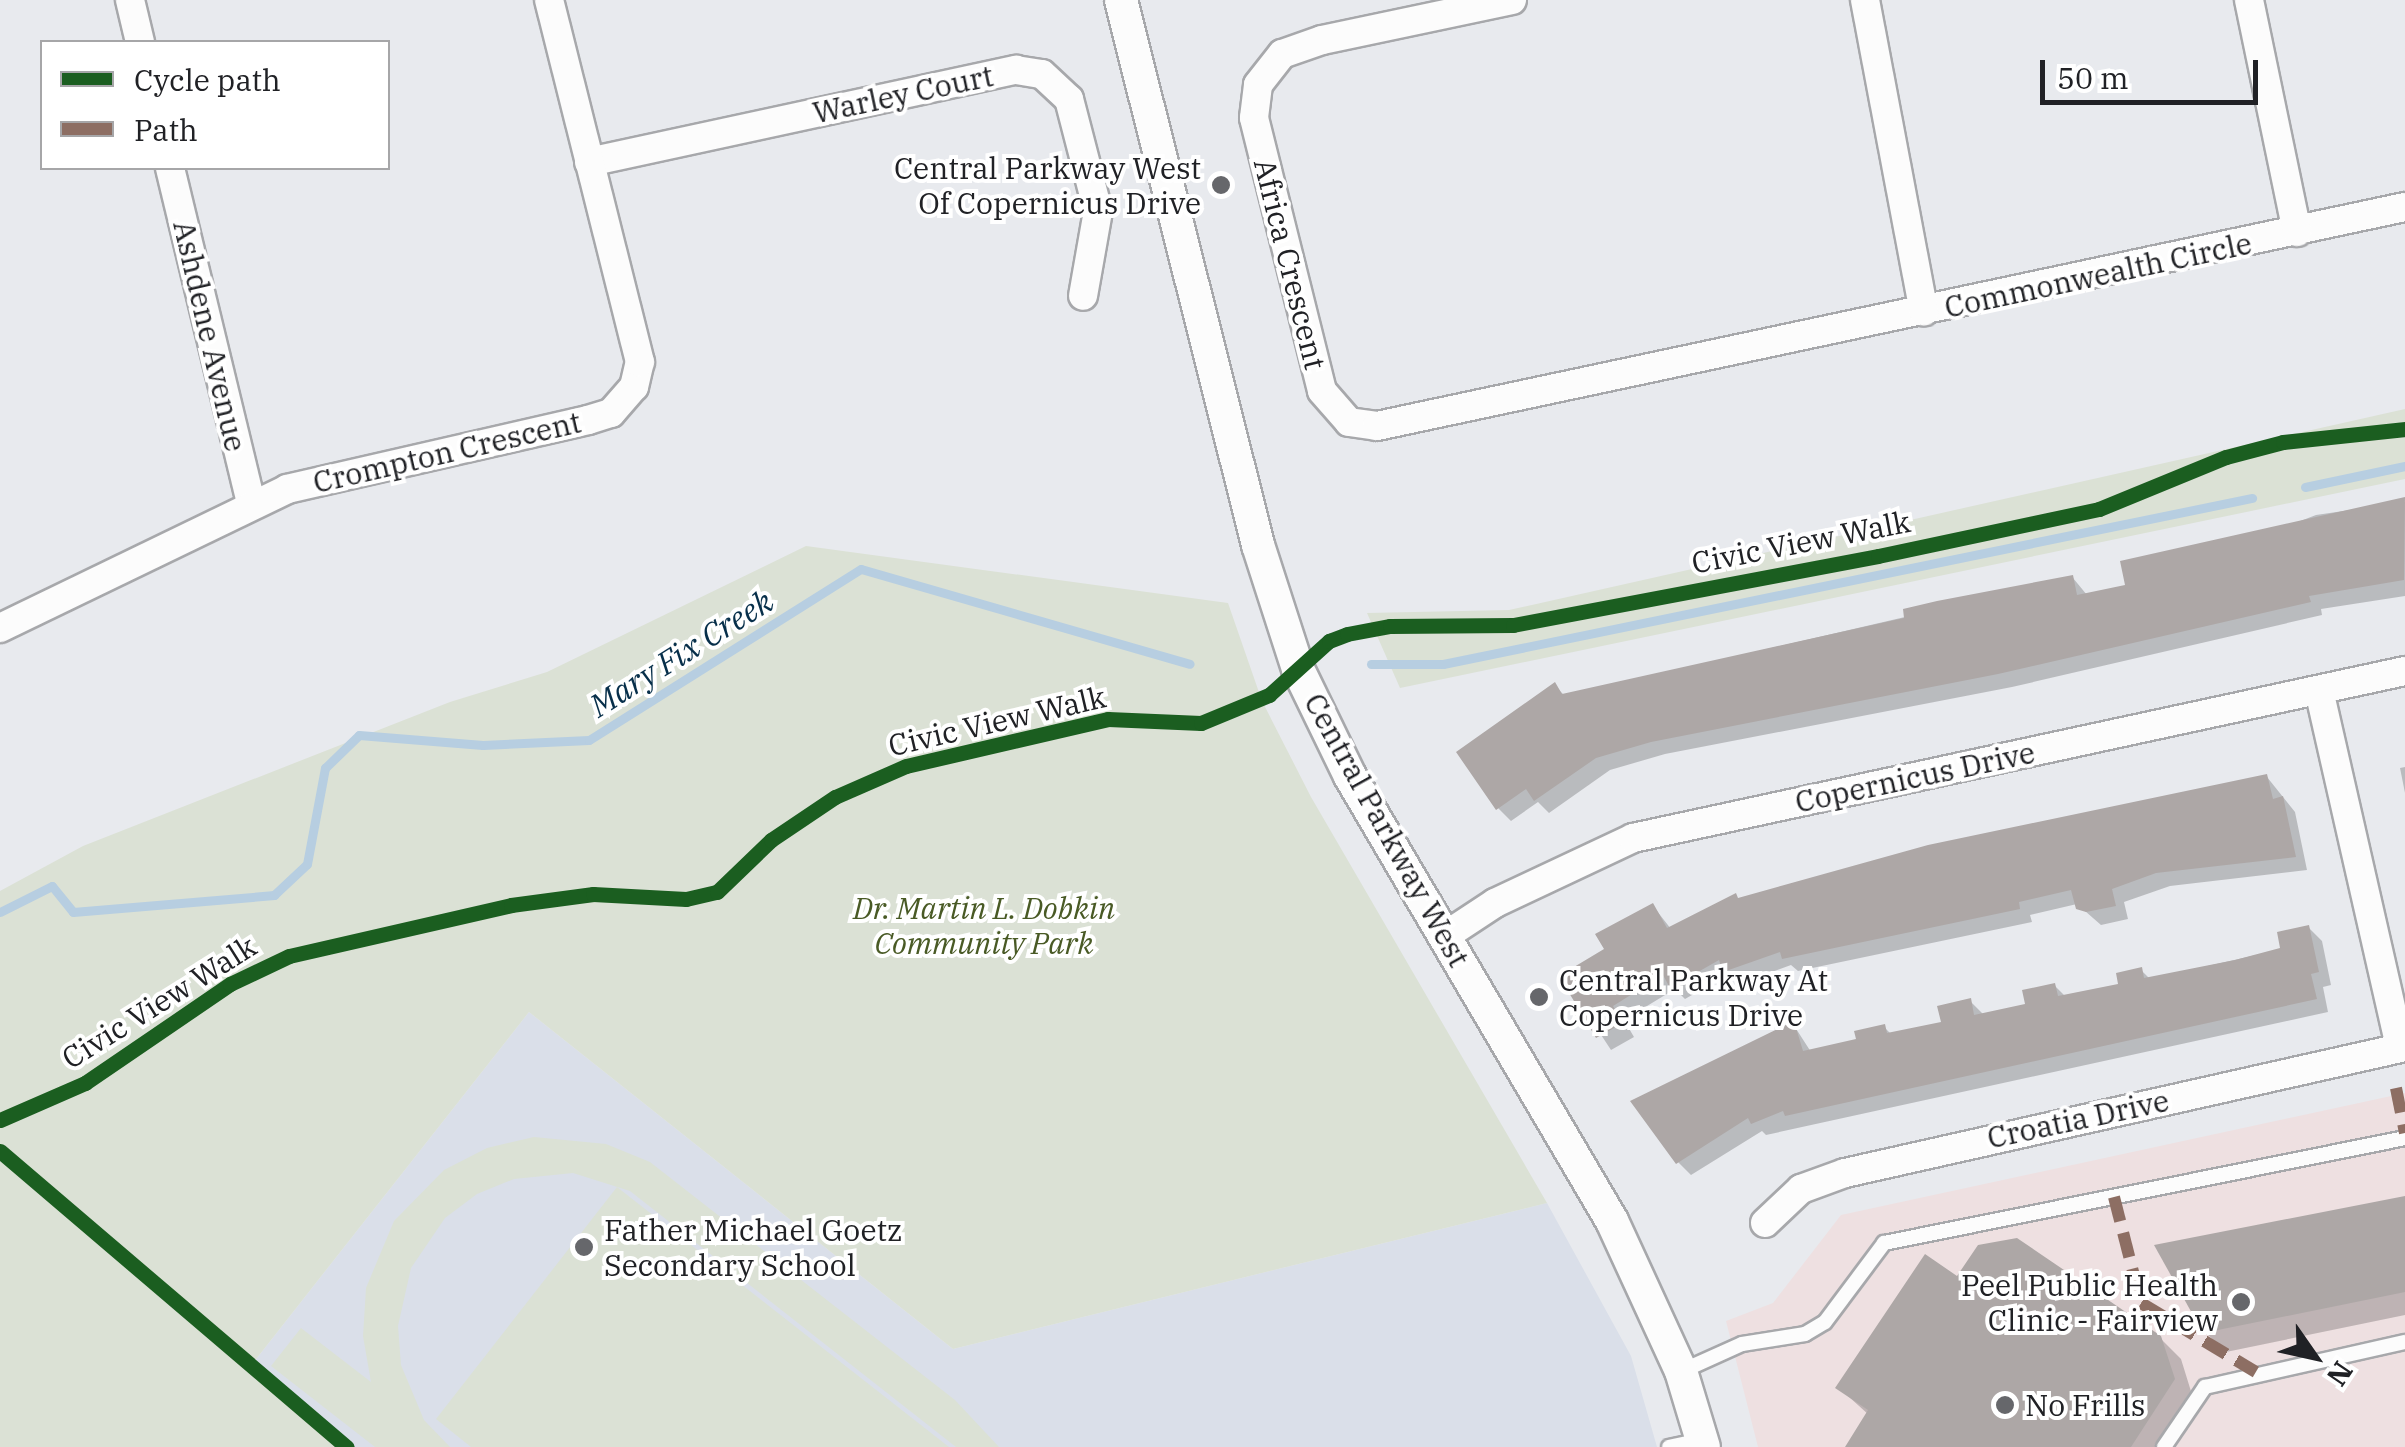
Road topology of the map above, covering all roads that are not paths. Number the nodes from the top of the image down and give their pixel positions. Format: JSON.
{"nodes":[{"id":1,"x":130,"y":0,"type":"edge"},
{"id":2,"x":548,"y":0,"type":"edge"},
{"id":3,"x":1122,"y":0,"type":"edge"},
{"id":4,"x":1512,"y":0,"type":"edge"},
{"id":5,"x":1865,"y":0,"type":"edge"},
{"id":6,"x":2249,"y":0,"type":"edge"},
{"id":7,"x":140,"y":40,"type":"edge"},
{"id":8,"x":589,"y":162,"type":"junction"},
{"id":9,"x":170,"y":170,"type":"edge"},
{"id":10,"x":2405,"y":207,"type":"edge"},
{"id":11,"x":2297,"y":232,"type":"junction"},
{"id":12,"x":1083,"y":296,"type":"dead end"},
{"id":13,"x":1924,"y":311,"type":"junction"},
{"id":14,"x":251,"y":504,"type":"junction"},
{"id":15,"x":0,"y":628,"type":"edge"},
{"id":16,"x":2405,"y":671,"type":"edge"},
{"id":17,"x":2319,"y":690,"type":"junction"},
{"id":18,"x":1445,"y":936,"type":"junction"},
{"id":19,"x":2403,"y":1047,"type":"edge"},
{"id":20,"x":2405,"y":1138,"type":"edge"},
{"id":21,"x":1765,"y":1222,"type":"dead end"},
{"id":22,"x":2405,"y":1342,"type":"edge"},
{"id":23,"x":1681,"y":1371,"type":"junction"},
{"id":24,"x":1703,"y":1443,"type":"edge"},
{"id":25,"x":1669,"y":1447,"type":"edge"},
{"id":26,"x":2164,"y":1447,"type":"edge"}],
"edges":[{"from":1,"to":7,"type":"street"},
{"from":2,"to":8,"type":"street","name":"Crompton Crescent"},
{"from":3,"to":18,"type":"street","name":"Central Parkway West"},
{"from":4,"to":13,"type":"street","name":"Africa Crescent"},
{"from":5,"to":13,"type":"street","name":"Commonwealth Circle"},
{"from":6,"to":11,"type":"street"},
{"from":8,"to":12,"type":"street","name":"Warley Court"},
{"from":8,"to":14,"type":"street","name":"Crompton Crescent"},
{"from":9,"to":14,"type":"street","name":"Ashdene Avenue"},
{"from":10,"to":11,"type":"street","name":"Commonwealth Circle"},
{"from":11,"to":13,"type":"street","name":"Commonwealth Circle"},
{"from":14,"to":15,"type":"street","name":"Crompton Crescent"},
{"from":16,"to":17,"type":"street","name":"Copernicus Drive"},
{"from":17,"to":18,"type":"street","name":"Copernicus Drive"},
{"from":17,"to":19,"type":"street"},
{"from":18,"to":23,"type":"street","name":"Central Parkway West"},
{"from":19,"to":21,"type":"street","name":"Croatia Drive"},
{"from":20,"to":23,"type":"lane"},
{"from":22,"to":26,"type":"lane"},
{"from":23,"to":24,"type":"street","name":"Central Parkway West"},
{"from":24,"to":25,"type":"lane"}]}
